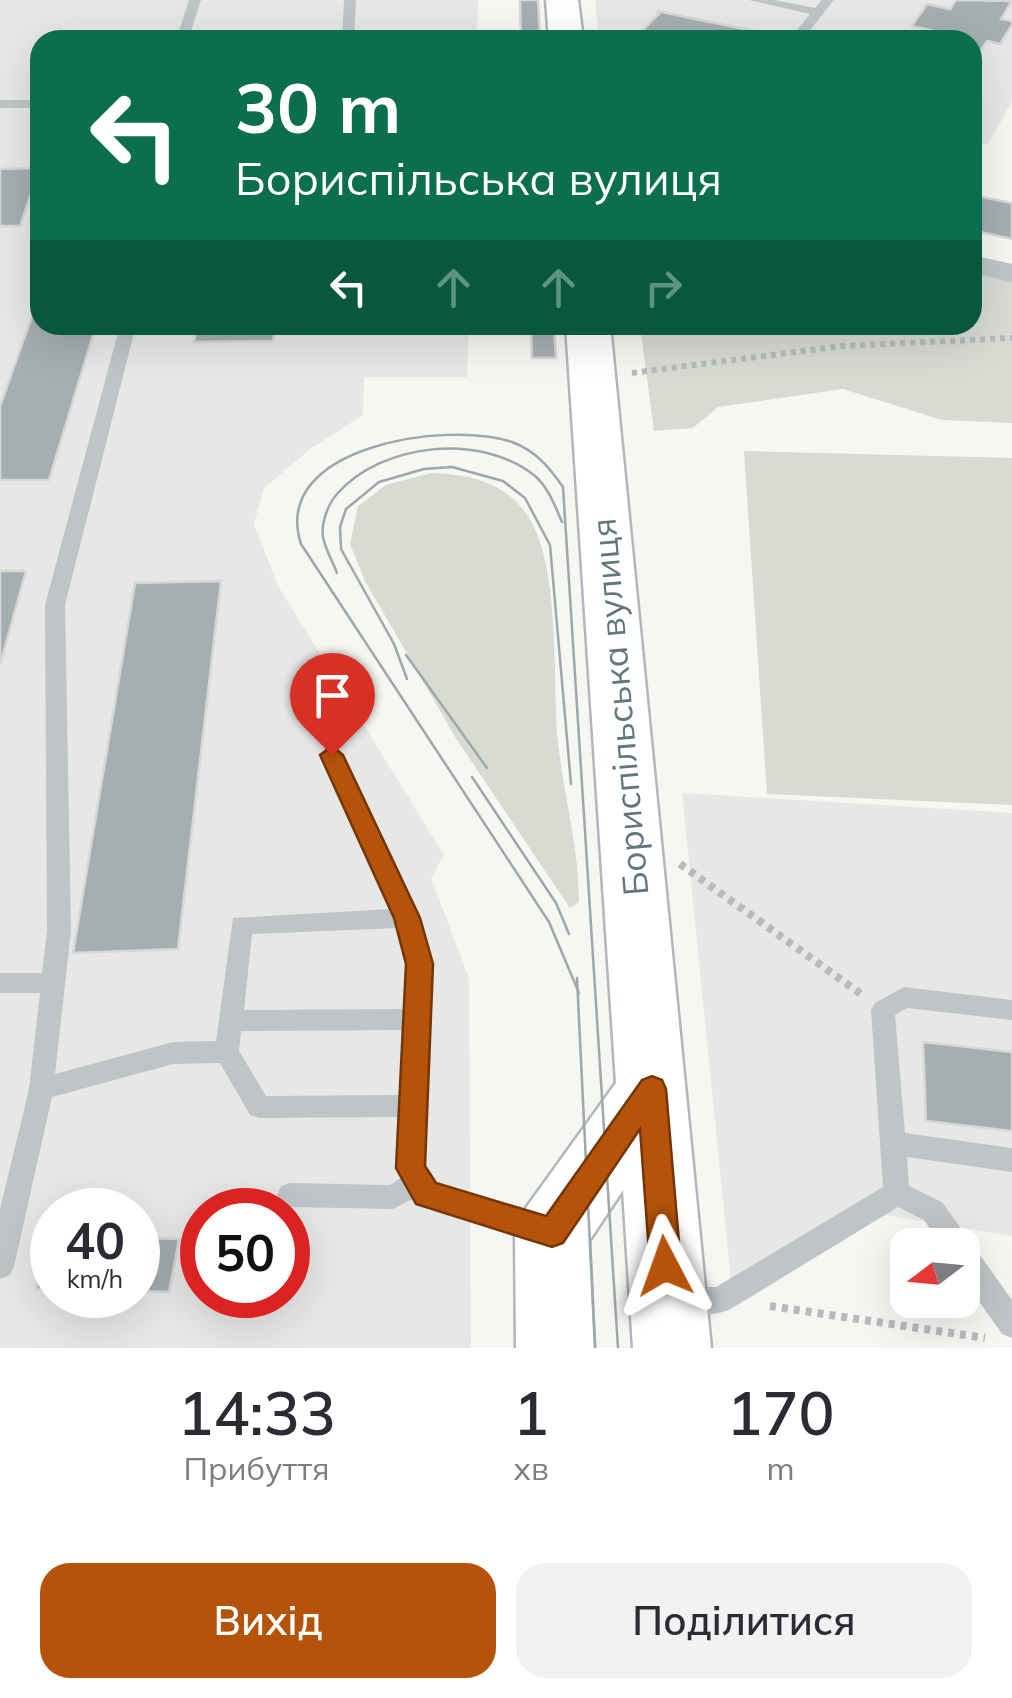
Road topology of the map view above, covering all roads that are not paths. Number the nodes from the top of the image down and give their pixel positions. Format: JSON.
{"nodes":[{"id":1,"x":194,"y":0,"type":"edge"},
{"id":2,"x":350,"y":0,"type":"edge"},
{"id":3,"x":562,"y":0,"type":"edge"},
{"id":4,"x":755,"y":0,"type":"edge"},
{"id":5,"x":828,"y":0,"type":"edge"},
{"id":6,"x":818,"y":12,"type":"junction"},
{"id":7,"x":185,"y":30,"type":"edge"},
{"id":8,"x":348,"y":30,"type":"edge"},
{"id":9,"x":565,"y":30,"type":"edge"},
{"id":10,"x":803,"y":30,"type":"edge"},
{"id":11,"x":0,"y":104,"type":"edge"},
{"id":12,"x":30,"y":104,"type":"edge"},
{"id":13,"x":982,"y":266,"type":"edge"},
{"id":14,"x":1012,"y":273,"type":"edge"},
{"id":15,"x":125,"y":335,"type":"edge"},
{"id":16,"x":589,"y":335,"type":"edge"},
{"id":17,"x":332,"y":755,"type":"dead end"},
{"id":18,"x":407,"y":918,"type":"junction"},
{"id":19,"x":53,"y":982,"type":"junction"},
{"id":20,"x":0,"y":983,"type":"edge"},
{"id":21,"x":1012,"y":1010,"type":"edge"},
{"id":22,"x":417,"y":1019,"type":"junction"},
{"id":23,"x":231,"y":1021,"type":"junction"},
{"id":24,"x":227,"y":1052,"type":"junction"},
{"id":25,"x":41,"y":1088,"type":"junction"},
{"id":26,"x":652,"y":1089,"type":"junction"},
{"id":27,"x":414,"y":1106,"type":"junction"},
{"id":28,"x":893,"y":1143,"type":"junction"},
{"id":29,"x":1012,"y":1160,"type":"edge"},
{"id":30,"x":419,"y":1181,"type":"junction"},
{"id":31,"x":897,"y":1193,"type":"junction"},
{"id":32,"x":310,"y":1196,"type":"edge"},
{"id":33,"x":945,"y":1228,"type":"edge"},
{"id":34,"x":552,"y":1233,"type":"junction"},
{"id":35,"x":0,"y":1266,"type":"edge"},
{"id":36,"x":980,"y":1288,"type":"edge"},
{"id":37,"x":670,"y":1325,"type":"edge"},
{"id":38,"x":1003,"y":1332,"type":"edge"},
{"id":39,"x":556,"y":1348,"type":"edge"}],
"edges":[{"from":1,"to":7,"type":"lane"},
{"from":2,"to":8,"type":"lane"},
{"from":3,"to":9,"type":"main road"},
{"from":4,"to":6,"type":"lane"},
{"from":5,"to":6,"type":"lane"},
{"from":6,"to":10,"type":"lane"},
{"from":11,"to":12,"type":"lane"},
{"from":13,"to":14,"type":"street"},
{"from":15,"to":19,"type":"lane"},
{"from":16,"to":26,"type":"main road","name":"Бориспільська вулиця"},
{"from":17,"to":18,"type":"lane"},
{"from":18,"to":22,"type":"lane"},
{"from":18,"to":23,"type":"lane"},
{"from":19,"to":20,"type":"lane"},
{"from":19,"to":25,"type":"lane"},
{"from":21,"to":28,"type":"lane"},
{"from":22,"to":23,"type":"lane"},
{"from":22,"to":27,"type":"lane"},
{"from":23,"to":24,"type":"lane"},
{"from":24,"to":25,"type":"lane"},
{"from":24,"to":27,"type":"lane"},
{"from":25,"to":35,"type":"lane"},
{"from":26,"to":34,"type":"main road"},
{"from":26,"to":37,"type":"main road","name":"Бориспільська вулиця"},
{"from":27,"to":30,"type":"lane"},
{"from":28,"to":29,"type":"lane"},
{"from":28,"to":31,"type":"lane"},
{"from":30,"to":32,"type":"lane"},
{"from":30,"to":34,"type":"lane"},
{"from":31,"to":33,"type":"lane"},
{"from":31,"to":37,"type":"lane"},
{"from":34,"to":39,"type":"main road"},
{"from":36,"to":38,"type":"lane"}]}
